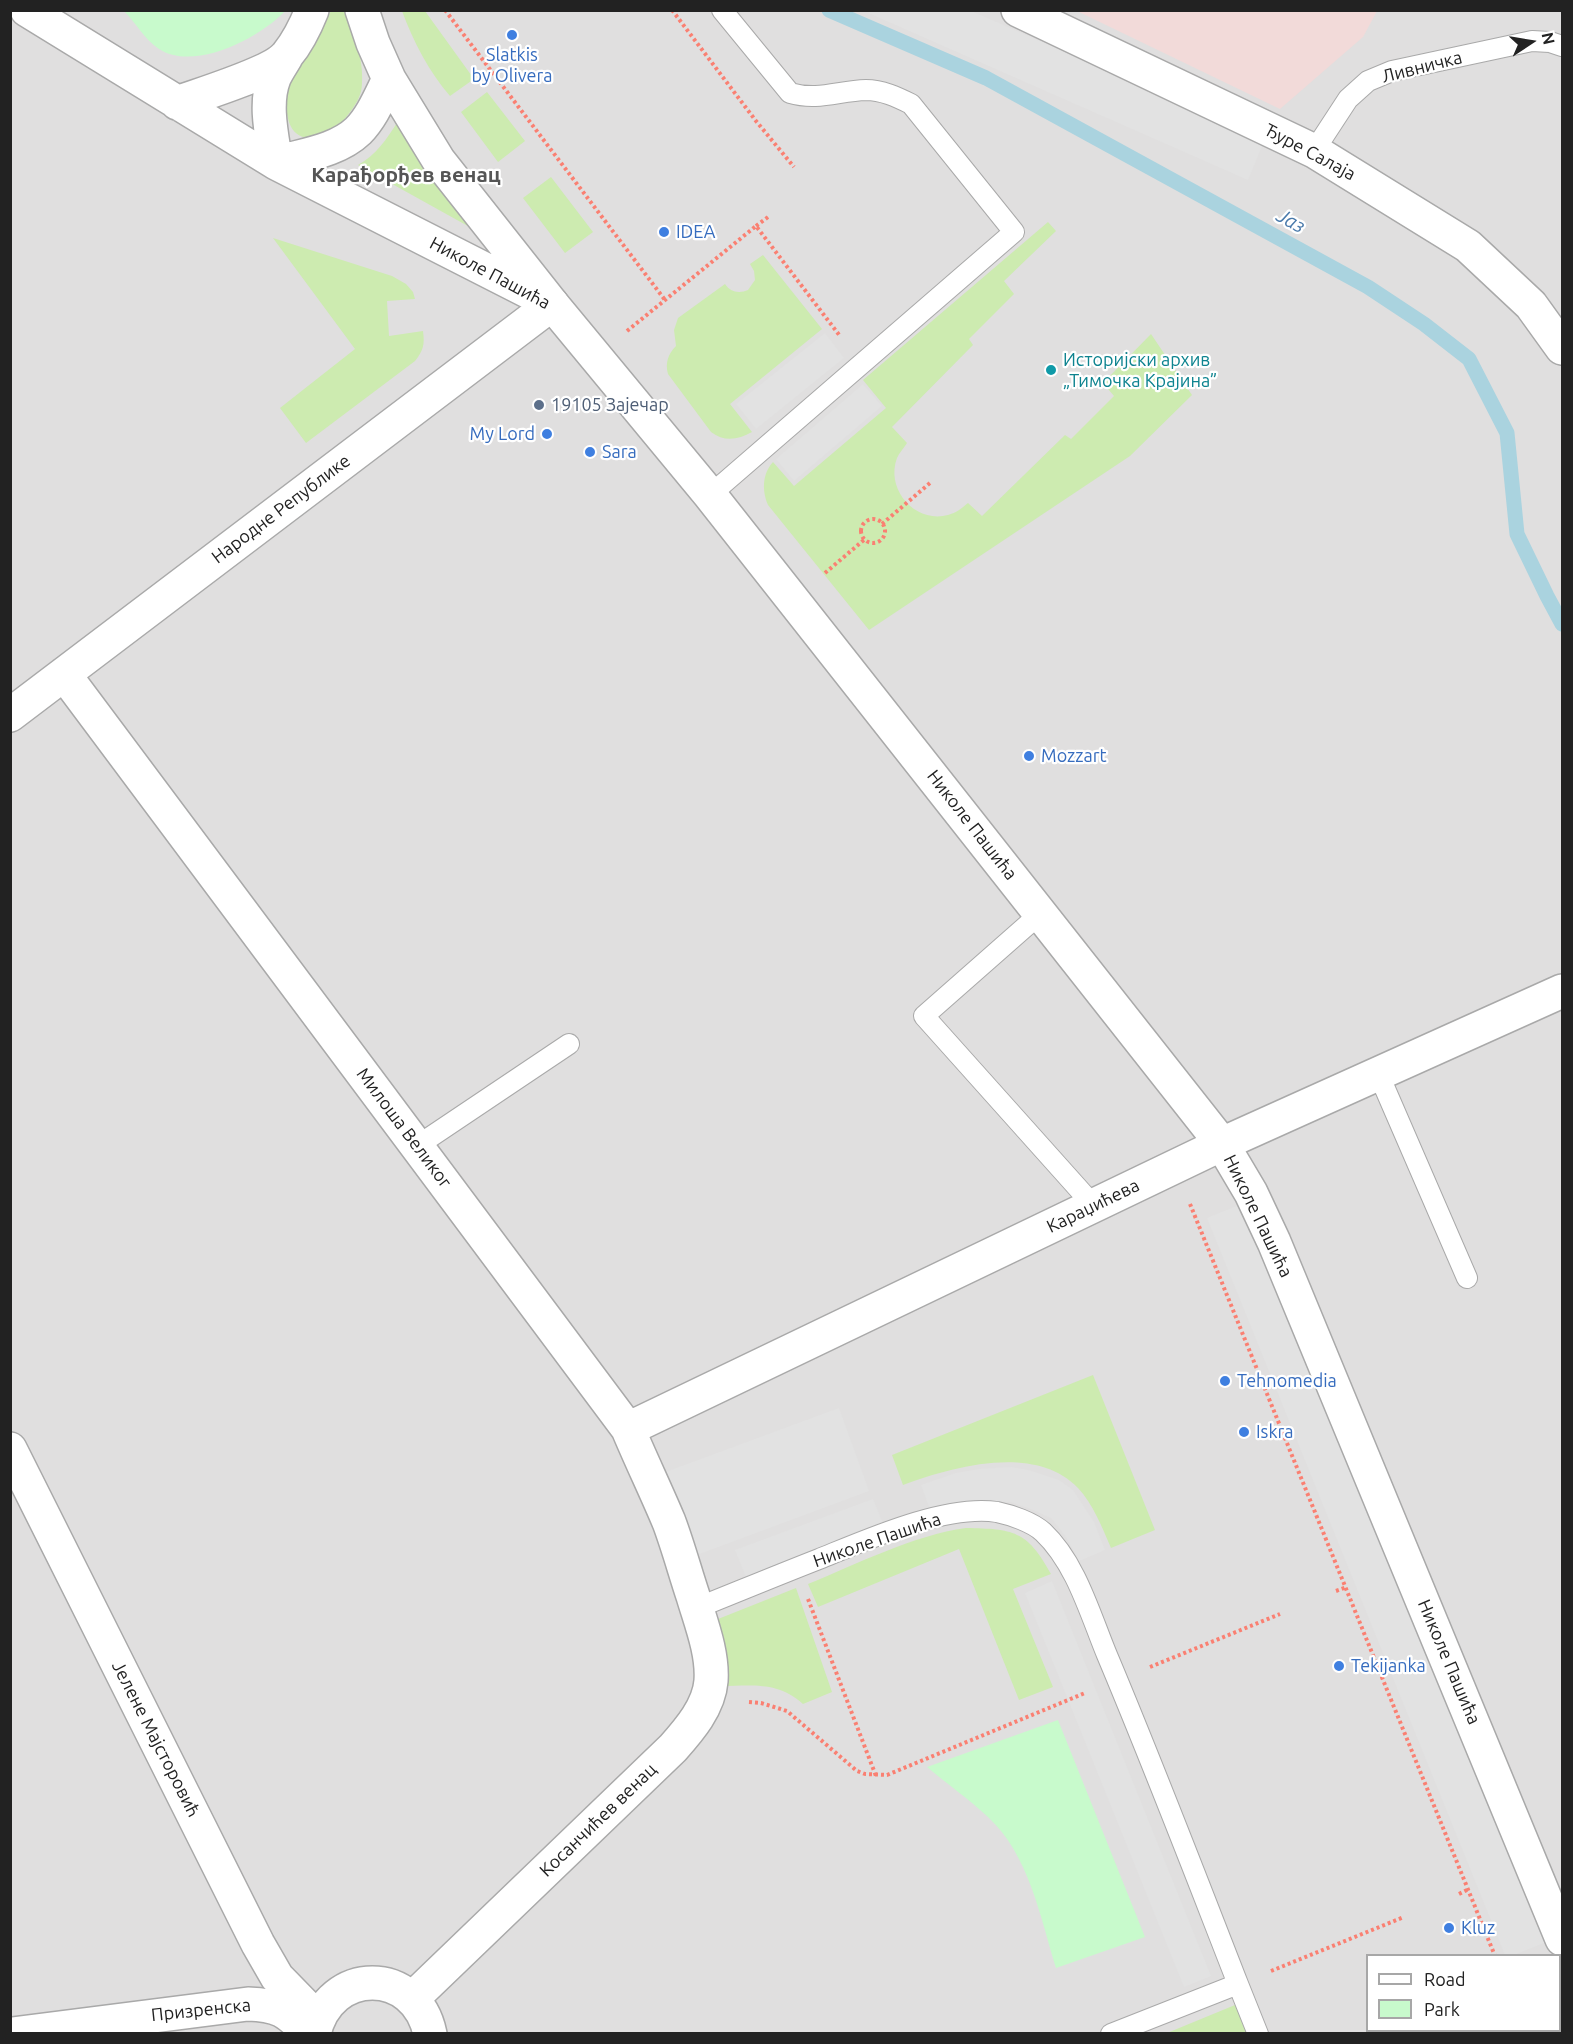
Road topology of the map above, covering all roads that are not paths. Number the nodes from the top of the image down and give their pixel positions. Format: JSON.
{"nodes":[{"id":1,"x":27,"y":10,"type":"edge"},
{"id":2,"x":312,"y":10,"type":"edge"},
{"id":3,"x":362,"y":10,"type":"edge"},
{"id":4,"x":722,"y":10,"type":"edge"},
{"id":5,"x":1018,"y":10,"type":"edge"},
{"id":6,"x":1563,"y":46,"type":"edge"},
{"id":7,"x":286,"y":57,"type":"junction"},
{"id":8,"x":389,"y":80,"type":"junction"},
{"id":9,"x":177,"y":103,"type":"junction"},
{"id":10,"x":1314,"y":151,"type":"junction"},
{"id":11,"x":276,"y":163,"type":"junction"},
{"id":12,"x":552,"y":304,"type":"junction"},
{"id":13,"x":1563,"y":348,"type":"edge"},
{"id":14,"x":710,"y":495,"type":"junction"},
{"id":15,"x":64,"y":674,"type":"junction"},
{"id":16,"x":10,"y":715,"type":"edge"},
{"id":17,"x":1041,"y":913,"type":"junction"},
{"id":18,"x":1563,"y":992,"type":"edge"},
{"id":19,"x":569,"y":1044,"type":"dead end"},
{"id":20,"x":1378,"y":1075,"type":"junction"},
{"id":21,"x":1222,"y":1144,"type":"junction"},
{"id":22,"x":417,"y":1146,"type":"junction"},
{"id":23,"x":1094,"y":1206,"type":"junction"},
{"id":24,"x":1467,"y":1278,"type":"dead end"},
{"id":25,"x":628,"y":1429,"type":"junction"},
{"id":26,"x":10,"y":1449,"type":"edge"},
{"id":27,"x":697,"y":1608,"type":"junction"},
{"id":28,"x":1556,"y":1903,"type":"edge"},
{"id":29,"x":1563,"y":1939,"type":"edge"},
{"id":30,"x":1238,"y":1984,"type":"junction"},
{"id":31,"x":412,"y":1999,"type":"junction"},
{"id":32,"x":314,"y":2028,"type":"edge"},
{"id":33,"x":12,"y":2034,"type":"edge"},
{"id":34,"x":430,"y":2034,"type":"edge"},
{"id":35,"x":1111,"y":2034,"type":"edge"},
{"id":36,"x":1258,"y":2034,"type":"edge"}],
"edges":[{"from":1,"to":9,"type":"street","name":"Николе Пашића"},
{"from":2,"to":7,"type":"street"},
{"from":3,"to":8,"type":"street"},
{"from":4,"to":14,"type":"lane"},
{"from":5,"to":10,"type":"street","name":"Ђуре Салаја"},
{"from":6,"to":10,"type":"lane","name":"Ливничка"},
{"from":7,"to":9,"type":"street"},
{"from":7,"to":11,"type":"street"},
{"from":8,"to":11,"type":"street"},
{"from":8,"to":12,"type":"street"},
{"from":9,"to":11,"type":"street","name":"Николе Пашића"},
{"from":10,"to":13,"type":"street","name":"Ђуре Салаја"},
{"from":11,"to":12,"type":"street","name":"Николе Пашића"},
{"from":12,"to":14,"type":"street","name":"Николе Пашића"},
{"from":12,"to":15,"type":"street","name":"Народне Републике"},
{"from":14,"to":17,"type":"street","name":"Николе Пашића"},
{"from":15,"to":16,"type":"street","name":"Народне Републике"},
{"from":15,"to":22,"type":"street","name":"Милоша Великог"},
{"from":17,"to":21,"type":"street","name":"Николе Пашића"},
{"from":17,"to":23,"type":"lane"},
{"from":18,"to":20,"type":"street","name":"Караџићева"},
{"from":19,"to":22,"type":"lane"},
{"from":20,"to":21,"type":"street","name":"Караџићева"},
{"from":20,"to":24,"type":"lane"},
{"from":21,"to":23,"type":"street","name":"Караџићева"},
{"from":21,"to":28,"type":"street","name":"Николе Пашића"},
{"from":22,"to":25,"type":"street","name":"Милоша Великог"},
{"from":23,"to":25,"type":"street","name":"Караџићева"},
{"from":25,"to":27,"type":"street","name":"Милоша Великог"},
{"from":26,"to":32,"type":"street","name":"Јелене Мајсторовић"},
{"from":27,"to":30,"type":"lane","name":"Николе Пашића"},
{"from":27,"to":31,"type":"street","name":"Косанчићев венац"},
{"from":28,"to":29,"type":"street","name":"Николе Пашића"},
{"from":30,"to":35,"type":"lane"},
{"from":30,"to":36,"type":"lane","name":"Николе Пашића"},
{"from":31,"to":32,"type":"street"},
{"from":31,"to":34,"type":"street"},
{"from":32,"to":33,"type":"street","name":"Призренска"}]}
